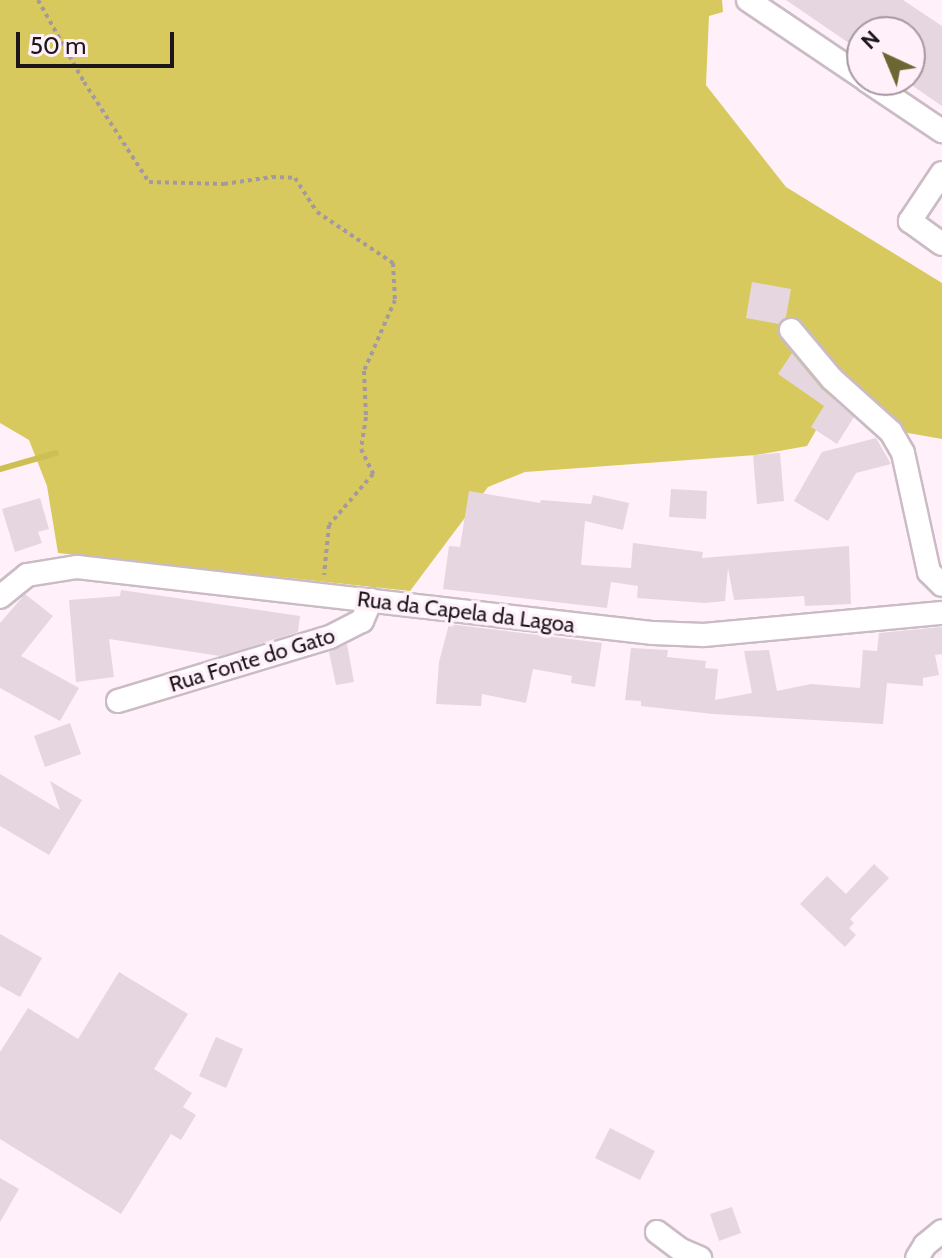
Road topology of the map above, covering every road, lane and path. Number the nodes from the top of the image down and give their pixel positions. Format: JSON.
{"nodes":[{"id":1,"x":38,"y":0,"type":"edge"},
{"id":2,"x":748,"y":0,"type":"edge"},
{"id":3,"x":846,"y":67,"type":"edge"},
{"id":4,"x":890,"y":96,"type":"edge"},
{"id":5,"x":942,"y":131,"type":"edge"},
{"id":6,"x":942,"y":173,"type":"edge"},
{"id":7,"x":942,"y":244,"type":"edge"},
{"id":8,"x":791,"y":330,"type":"dead end"},
{"id":9,"x":942,"y":585,"type":"edge"},
{"id":10,"x":322,"y":595,"type":"junction"},
{"id":11,"x":0,"y":597,"type":"edge"},
{"id":12,"x":371,"y":600,"type":"junction"},
{"id":13,"x":942,"y":613,"type":"edge"},
{"id":14,"x":118,"y":701,"type":"dead end"},
{"id":15,"x":657,"y":1232,"type":"dead end"},
{"id":16,"x":928,"y":1245,"type":"edge"},
{"id":17,"x":700,"y":1258,"type":"edge"},
{"id":18,"x":896,"y":1258,"type":"edge"}],
"edges":[{"from":1,"to":10,"type":"path"},
{"from":2,"to":3,"type":"street"},
{"from":4,"to":5,"type":"street"},
{"from":6,"to":7,"type":"street"},
{"from":8,"to":9,"type":"street"},
{"from":10,"to":11,"type":"street","name":"Rua da Capela da Lagoa"},
{"from":10,"to":12,"type":"street","name":"Rua da Capela da Lagoa"},
{"from":12,"to":13,"type":"street","name":"Rua da Capela da Lagoa"},
{"from":12,"to":14,"type":"street","name":"Rua Fonte do Gato"},
{"from":15,"to":17,"type":"street"},
{"from":16,"to":18,"type":"street"}]}
